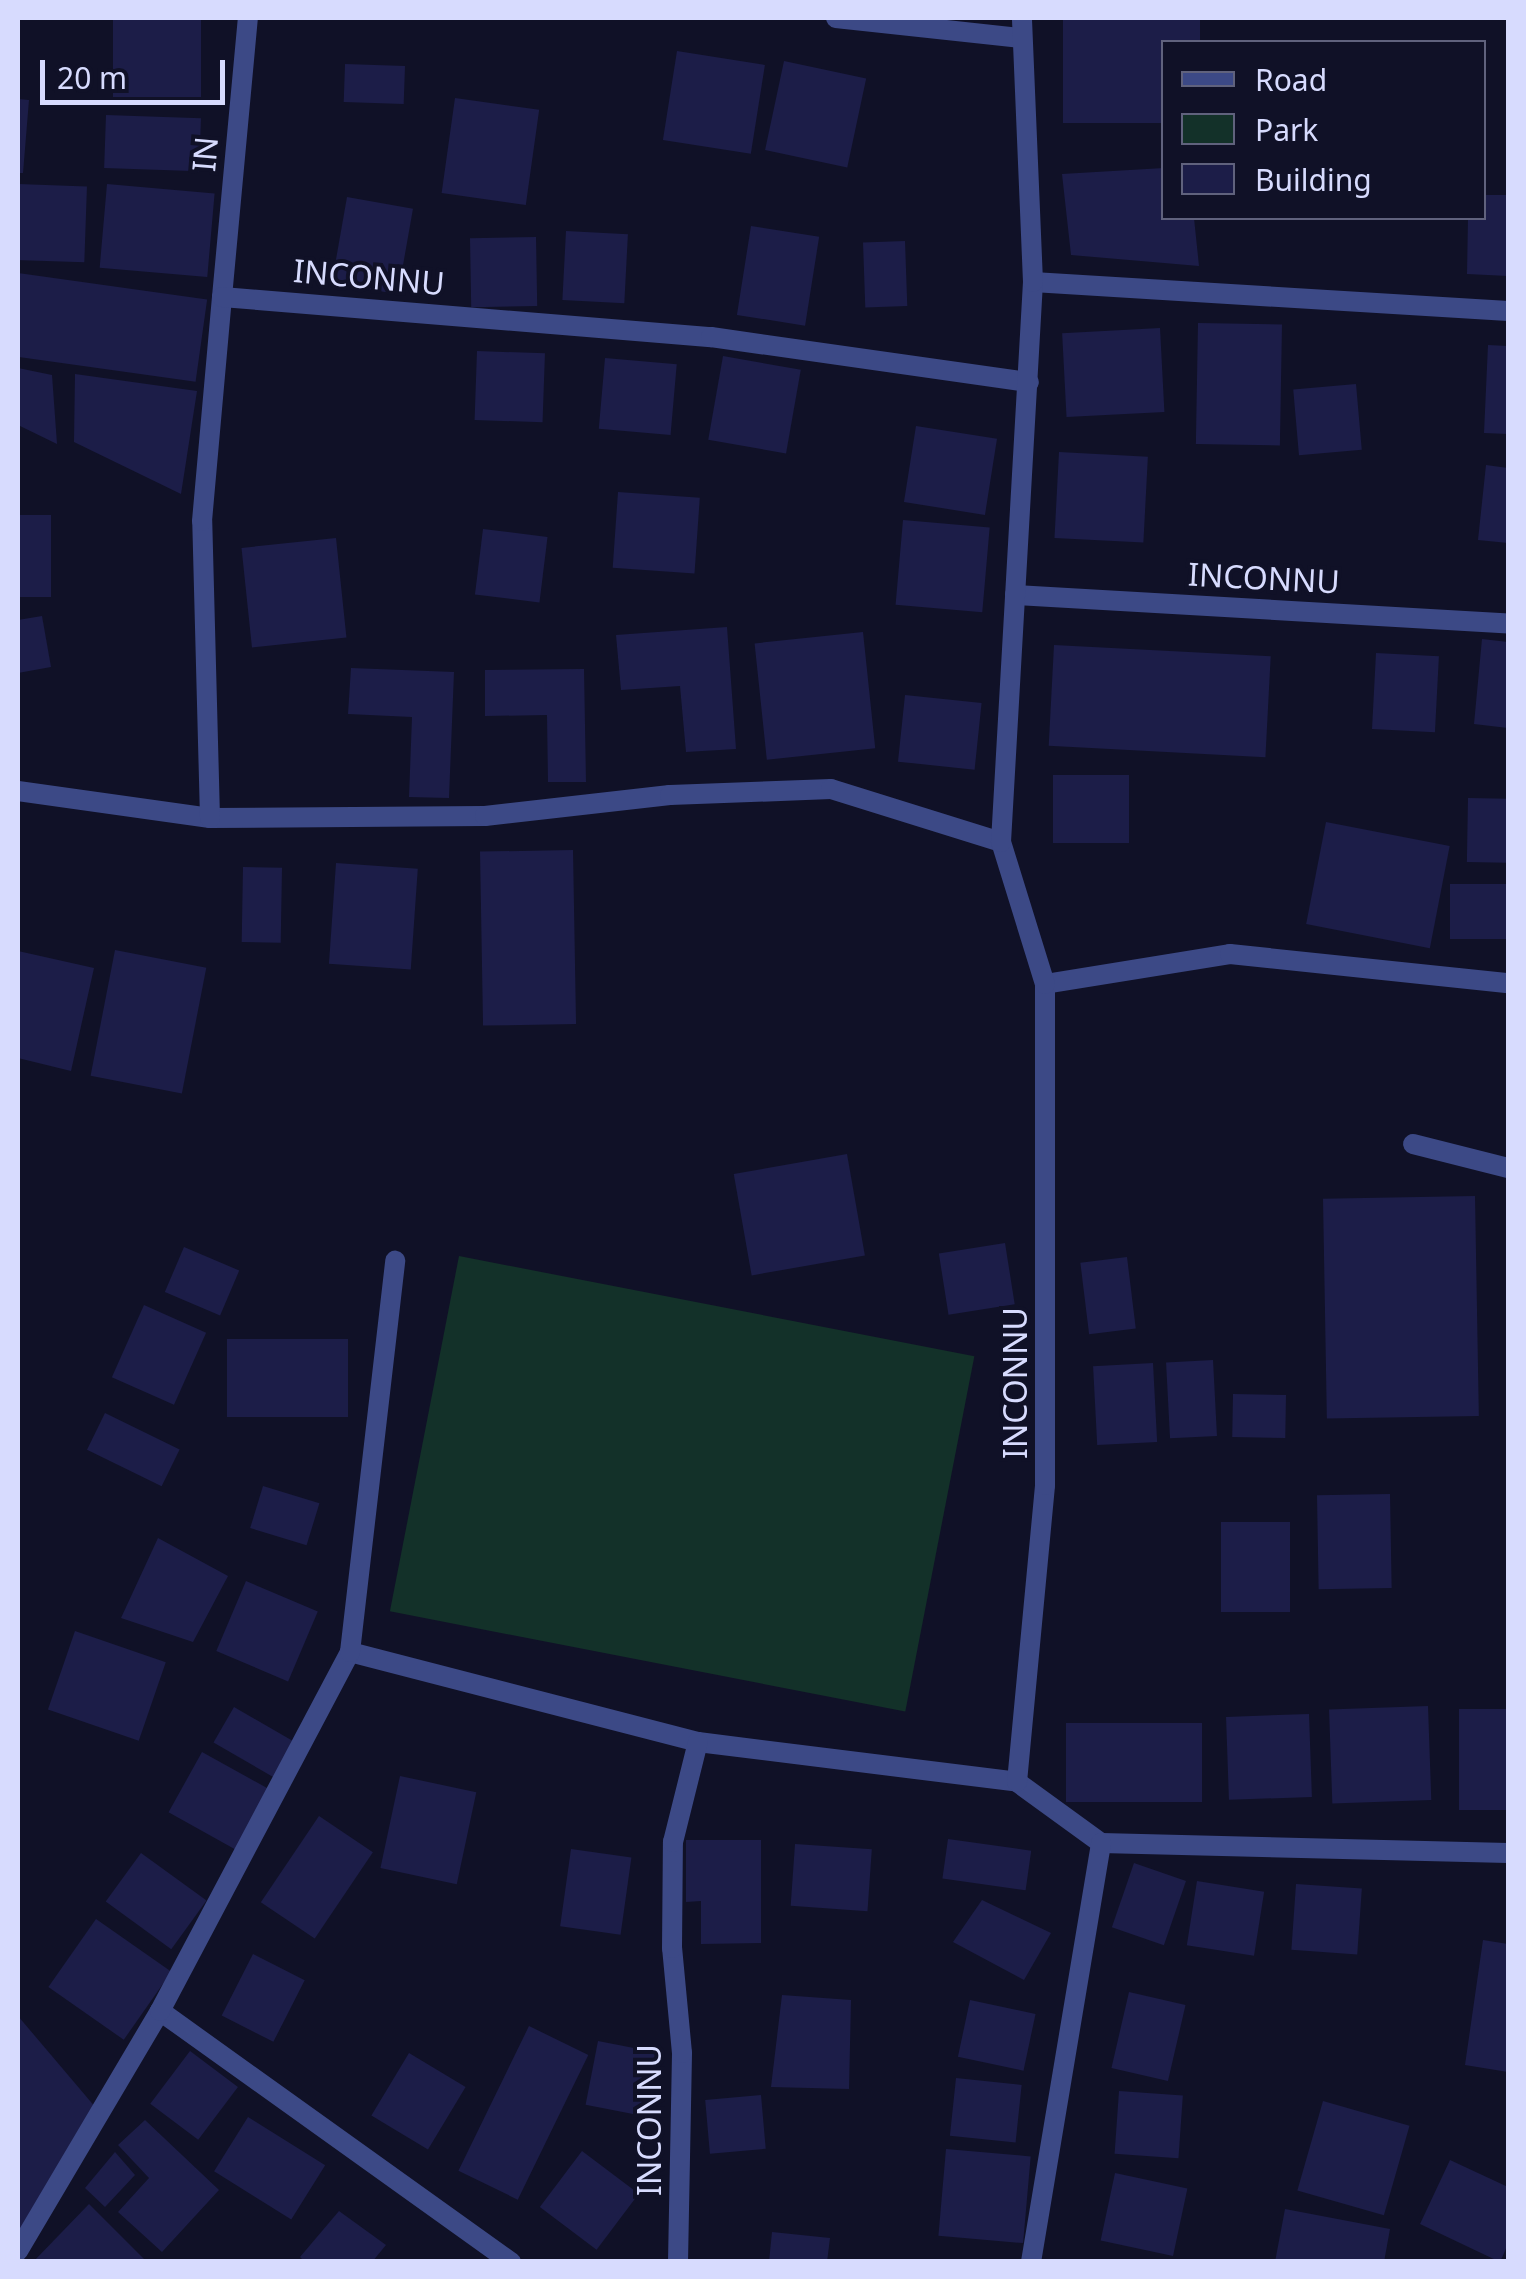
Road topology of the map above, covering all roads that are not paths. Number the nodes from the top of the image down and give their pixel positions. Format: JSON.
{"nodes":[{"id":1,"x":248,"y":18,"type":"edge"},
{"id":2,"x":836,"y":18,"type":"edge"},
{"id":3,"x":1022,"y":28,"type":"edge"},
{"id":4,"x":1033,"y":282,"type":"junction"},
{"id":5,"x":222,"y":297,"type":"junction"},
{"id":6,"x":1508,"y":311,"type":"edge"},
{"id":7,"x":1029,"y":382,"type":"junction"},
{"id":8,"x":1015,"y":595,"type":"junction"},
{"id":9,"x":1508,"y":623,"type":"edge"},
{"id":10,"x":18,"y":791,"type":"edge"},
{"id":11,"x":210,"y":818,"type":"junction"},
{"id":12,"x":1001,"y":842,"type":"junction"},
{"id":13,"x":1508,"y":983,"type":"edge"},
{"id":14,"x":1045,"y":984,"type":"junction"},
{"id":15,"x":1413,"y":1144,"type":"dead end"},
{"id":16,"x":1508,"y":1168,"type":"edge"},
{"id":17,"x":395,"y":1261,"type":"dead end"},
{"id":18,"x":350,"y":1652,"type":"junction"},
{"id":19,"x":698,"y":1742,"type":"junction"},
{"id":20,"x":1018,"y":1782,"type":"junction"},
{"id":21,"x":1101,"y":1843,"type":"junction"},
{"id":22,"x":1508,"y":1854,"type":"edge"},
{"id":23,"x":160,"y":2010,"type":"junction"},
{"id":24,"x":18,"y":2251,"type":"edge"},
{"id":25,"x":512,"y":2262,"type":"edge"},
{"id":26,"x":678,"y":2262,"type":"edge"},
{"id":27,"x":1031,"y":2262,"type":"edge"}],
"edges":[{"from":1,"to":5,"type":"street","name":"IN"},
{"from":2,"to":3,"type":"street","name":"INCONNU"},
{"from":3,"to":4,"type":"street","name":"INCONNU"},
{"from":4,"to":6,"type":"street"},
{"from":4,"to":7,"type":"street","name":"INCONNU"},
{"from":5,"to":7,"type":"street","name":"INCONNU"},
{"from":5,"to":11,"type":"street"},
{"from":7,"to":8,"type":"street","name":"INCONNU"},
{"from":8,"to":9,"type":"street","name":"INCONNU"},
{"from":8,"to":12,"type":"street","name":"INCONNU"},
{"from":10,"to":11,"type":"street"},
{"from":11,"to":12,"type":"street"},
{"from":12,"to":14,"type":"street","name":"INCONNU"},
{"from":13,"to":14,"type":"street"},
{"from":14,"to":20,"type":"street","name":"INCONNU"},
{"from":15,"to":16,"type":"street"},
{"from":17,"to":18,"type":"street"},
{"from":18,"to":19,"type":"street"},
{"from":18,"to":23,"type":"street"},
{"from":19,"to":20,"type":"street"},
{"from":19,"to":26,"type":"street","name":"INCONNU"},
{"from":20,"to":21,"type":"street"},
{"from":21,"to":22,"type":"street"},
{"from":21,"to":27,"type":"street"},
{"from":23,"to":24,"type":"street"},
{"from":23,"to":25,"type":"street"}]}
